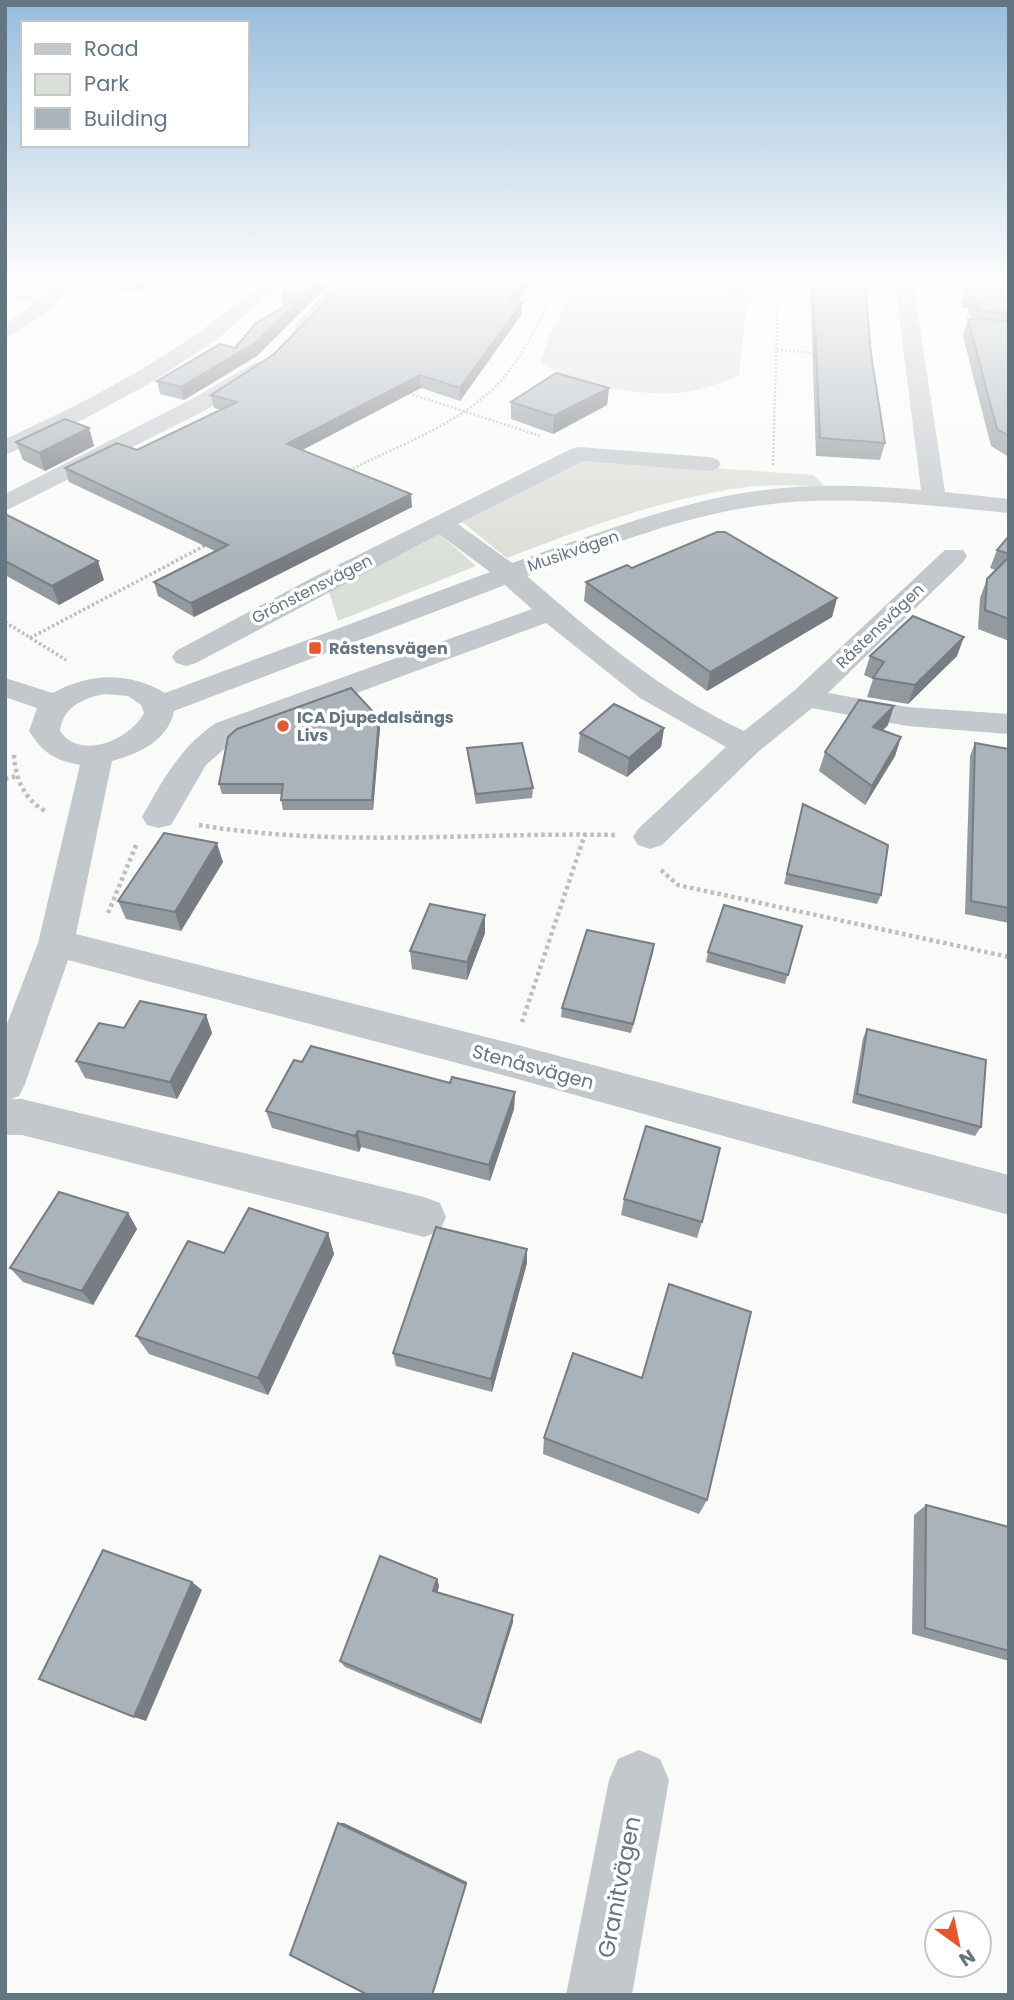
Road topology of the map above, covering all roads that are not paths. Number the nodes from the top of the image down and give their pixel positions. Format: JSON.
{"nodes":[{"id":1,"x":145,"y":375,"type":"edge"},
{"id":2,"x":242,"y":375,"type":"edge"},
{"id":3,"x":917,"y":375,"type":"edge"},
{"id":4,"x":5,"y":448,"type":"edge"},
{"id":5,"x":709,"y":464,"type":"dead end"},
{"id":6,"x":934,"y":498,"type":"junction"},
{"id":7,"x":5,"y":504,"type":"edge"},
{"id":8,"x":1009,"y":506,"type":"edge"},
{"id":9,"x":440,"y":524,"type":"junction"},
{"id":10,"x":954,"y":556,"type":"dead end"},
{"id":11,"x":508,"y":573,"type":"junction"},
{"id":12,"x":550,"y":612,"type":"junction"},
{"id":13,"x":186,"y":657,"type":"dead end"},
{"id":14,"x":5,"y":687,"type":"edge"},
{"id":15,"x":806,"y":697,"type":"junction"},
{"id":16,"x":57,"y":704,"type":"junction"},
{"id":17,"x":158,"y":706,"type":"junction"},
{"id":18,"x":1009,"y":724,"type":"edge"},
{"id":19,"x":747,"y":745,"type":"junction"},
{"id":20,"x":98,"y":754,"type":"junction"},
{"id":21,"x":159,"y":817,"type":"road end"},
{"id":22,"x":650,"y":837,"type":"road end"},
{"id":23,"x":56,"y":943,"type":"junction"},
{"id":24,"x":5,"y":1084,"type":"edge"},
{"id":25,"x":5,"y":1117,"type":"edge"},
{"id":26,"x":1009,"y":1195,"type":"edge"},
{"id":27,"x":424,"y":1217,"type":"dead end"},
{"id":28,"x":639,"y":1780,"type":"dead end"},
{"id":29,"x":599,"y":1995,"type":"edge"}],
"edges":[{"from":1,"to":4,"type":"street"},
{"from":2,"to":7,"type":"street"},
{"from":3,"to":6,"type":"street"},
{"from":5,"to":9,"type":"street","name":"Grönstensvägen"},
{"from":6,"to":8,"type":"street","name":"Musikvägen"},
{"from":6,"to":11,"type":"street","name":"Musikvägen"},
{"from":9,"to":11,"type":"street"},
{"from":9,"to":13,"type":"street","name":"Grönstensvägen"},
{"from":10,"to":15,"type":"street","name":"Råstensvägen"},
{"from":11,"to":12,"type":"street"},
{"from":11,"to":17,"type":"street","name":"Musikvägen"},
{"from":12,"to":19,"type":"street"},
{"from":12,"to":21,"type":"street"},
{"from":14,"to":16,"type":"street"},
{"from":15,"to":18,"type":"street"},
{"from":15,"to":19,"type":"street","name":"Råstensvägen"},
{"from":16,"to":17,"type":"street"},
{"from":16,"to":20,"type":"street"},
{"from":17,"to":20,"type":"street"},
{"from":19,"to":22,"type":"street","name":"Råstensvägen"},
{"from":20,"to":23,"type":"street"},
{"from":23,"to":24,"type":"street"},
{"from":23,"to":26,"type":"street","name":"Stenåsvägen"},
{"from":25,"to":27,"type":"street"},
{"from":28,"to":29,"type":"street","name":"Granitvägen"}]}
